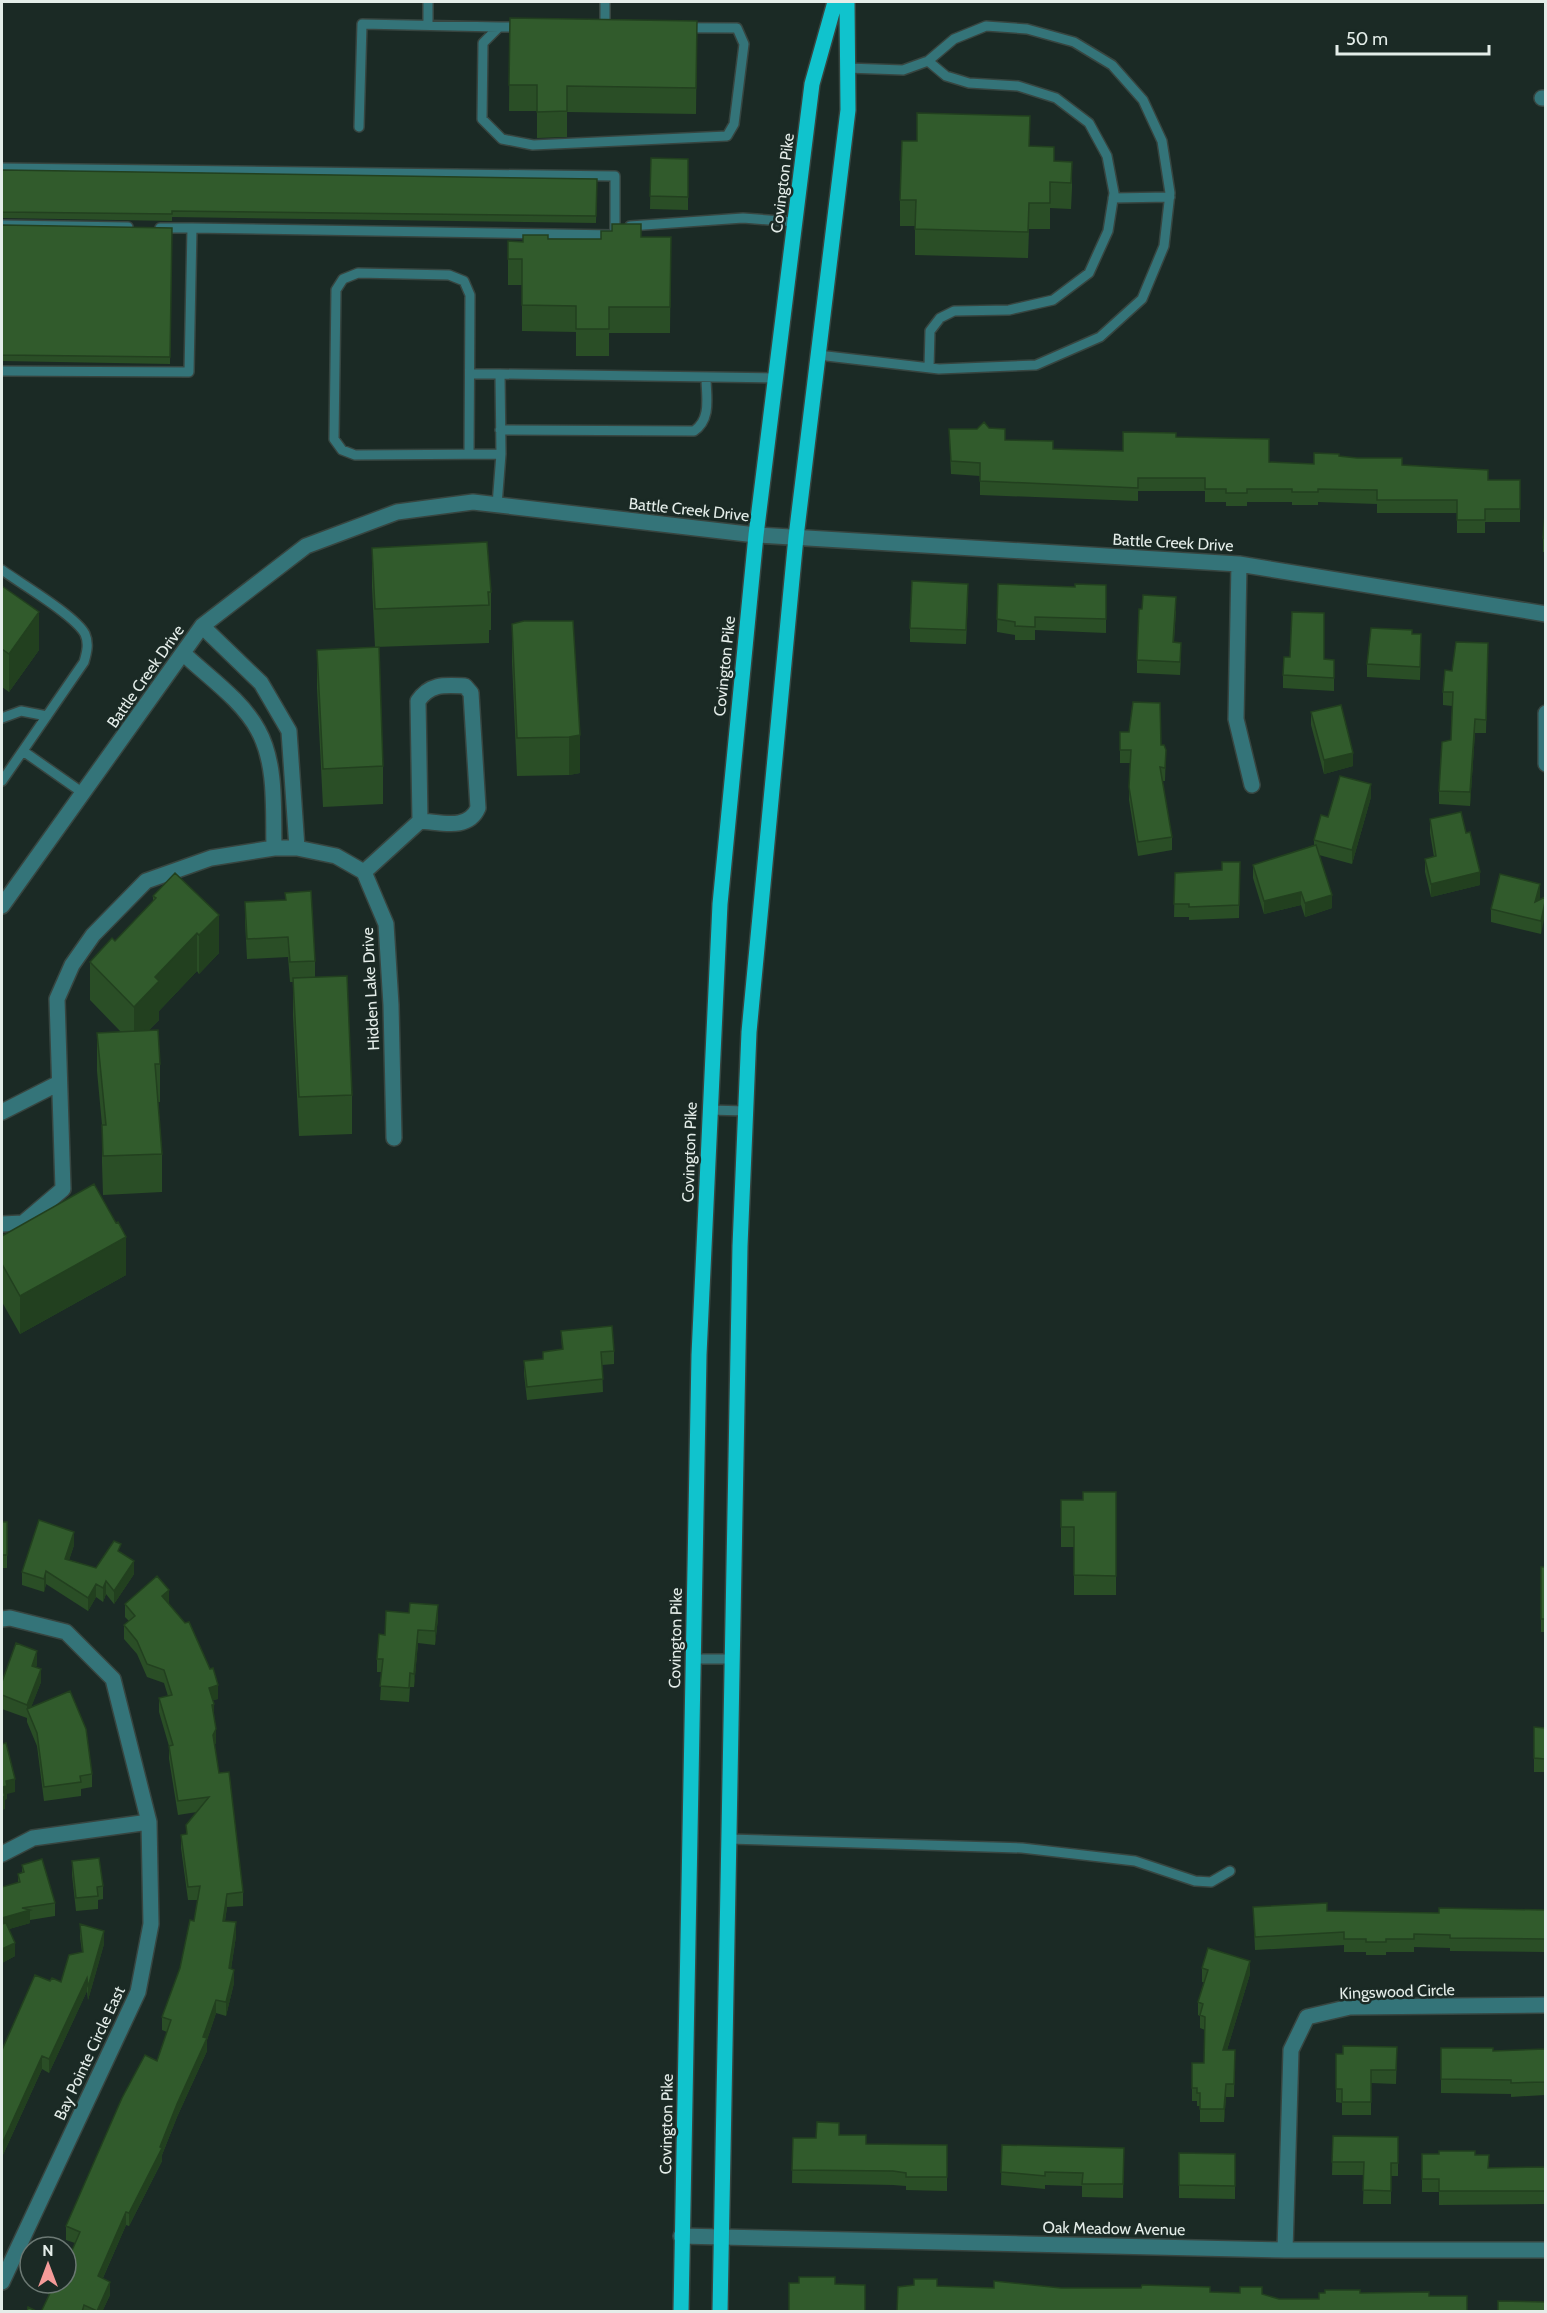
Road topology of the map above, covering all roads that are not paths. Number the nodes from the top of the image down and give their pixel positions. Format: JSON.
{"nodes":[{"id":1,"x":428,"y":2,"type":"edge"},
{"id":2,"x":605,"y":2,"type":"edge"},
{"id":3,"x":835,"y":2,"type":"edge"},
{"id":4,"x":847,"y":2,"type":"edge"},
{"id":5,"x":428,"y":25,"type":"junction"},
{"id":6,"x":498,"y":27,"type":"junction"},
{"id":7,"x":605,"y":28,"type":"junction"},
{"id":8,"x":928,"y":61,"type":"junction"},
{"id":9,"x":847,"y":68,"type":"junction"},
{"id":10,"x":359,"y":127,"type":"dead end"},
{"id":11,"x":2,"y":168,"type":"edge"},
{"id":12,"x":1170,"y":197,"type":"junction"},
{"id":13,"x":1113,"y":198,"type":"junction"},
{"id":14,"x":795,"y":222,"type":"junction"},
{"id":15,"x":2,"y":225,"type":"edge"},
{"id":16,"x":615,"y":226,"type":"junction"},
{"id":17,"x":192,"y":228,"type":"junction"},
{"id":18,"x":818,"y":355,"type":"junction"},
{"id":19,"x":929,"y":367,"type":"junction"},
{"id":20,"x":2,"y":370,"type":"edge"},
{"id":21,"x":470,"y":374,"type":"junction"},
{"id":22,"x":500,"y":374,"type":"junction"},
{"id":23,"x":706,"y":377,"type":"junction"},
{"id":24,"x":776,"y":378,"type":"junction"},
{"id":25,"x":500,"y":430,"type":"junction"},
{"id":26,"x":469,"y":453,"type":"junction"},
{"id":27,"x":501,"y":454,"type":"junction"},
{"id":28,"x":497,"y":505,"type":"junction"},
{"id":29,"x":756,"y":535,"type":"junction"},
{"id":30,"x":796,"y":537,"type":"junction"},
{"id":31,"x":1239,"y":564,"type":"junction"},
{"id":32,"x":2,"y":570,"type":"edge"},
{"id":33,"x":1545,"y":614,"type":"edge"},
{"id":34,"x":201,"y":627,"type":"junction"},
{"id":35,"x":184,"y":654,"type":"junction"},
{"id":36,"x":1545,"y":713,"type":"edge"},
{"id":37,"x":47,"y":716,"type":"junction"},
{"id":38,"x":2,"y":718,"type":"edge"},
{"id":39,"x":23,"y":751,"type":"junction"},
{"id":40,"x":1545,"y":764,"type":"edge"},
{"id":41,"x":2,"y":781,"type":"edge"},
{"id":42,"x":1252,"y":785,"type":"dead end"},
{"id":43,"x":83,"y":794,"type":"junction"},
{"id":44,"x":420,"y":821,"type":"junction"},
{"id":45,"x":274,"y":849,"type":"junction"},
{"id":46,"x":297,"y":849,"type":"junction"},
{"id":47,"x":364,"y":872,"type":"junction"},
{"id":48,"x":2,"y":906,"type":"edge"},
{"id":49,"x":59,"y":1083,"type":"junction"},
{"id":50,"x":709,"y":1110,"type":"junction"},
{"id":51,"x":746,"y":1111,"type":"junction"},
{"id":52,"x":2,"y":1112,"type":"edge"},
{"id":53,"x":394,"y":1138,"type":"dead end"},
{"id":54,"x":2,"y":1224,"type":"edge"},
{"id":55,"x":2,"y":1619,"type":"edge"},
{"id":56,"x":693,"y":1659,"type":"junction"},
{"id":57,"x":733,"y":1659,"type":"junction"},
{"id":58,"x":149,"y":1822,"type":"junction"},
{"id":59,"x":729,"y":1839,"type":"junction"},
{"id":60,"x":2,"y":1854,"type":"edge"},
{"id":61,"x":1230,"y":1871,"type":"dead end"},
{"id":62,"x":1545,"y":2005,"type":"edge"},
{"id":63,"x":681,"y":2236,"type":"junction"},
{"id":64,"x":721,"y":2237,"type":"junction"},
{"id":65,"x":1285,"y":2250,"type":"junction"},
{"id":66,"x":1545,"y":2250,"type":"edge"},
{"id":67,"x":2,"y":2282,"type":"edge"},
{"id":68,"x":681,"y":2312,"type":"edge"},
{"id":69,"x":720,"y":2312,"type":"edge"}],
"edges":[{"from":1,"to":5,"type":"lane"},
{"from":2,"to":7,"type":"lane"},
{"from":3,"to":14,"type":"main road","name":"Covington Pike"},
{"from":4,"to":9,"type":"main road"},
{"from":5,"to":6,"type":"lane"},
{"from":5,"to":10,"type":"lane"},
{"from":6,"to":7,"type":"lane"},
{"from":6,"to":7,"type":"lane"},
{"from":8,"to":9,"type":"lane"},
{"from":8,"to":12,"type":"lane"},
{"from":8,"to":13,"type":"lane"},
{"from":9,"to":18,"type":"main road"},
{"from":11,"to":16,"type":"lane"},
{"from":12,"to":13,"type":"lane"},
{"from":12,"to":19,"type":"lane"},
{"from":13,"to":19,"type":"lane"},
{"from":14,"to":16,"type":"lane"},
{"from":14,"to":24,"type":"main road","name":"Covington Pike"},
{"from":15,"to":17,"type":"lane"},
{"from":16,"to":17,"type":"lane"},
{"from":17,"to":20,"type":"lane"},
{"from":18,"to":19,"type":"lane"},
{"from":18,"to":30,"type":"main road"},
{"from":21,"to":22,"type":"lane"},
{"from":21,"to":26,"type":"lane"},
{"from":21,"to":26,"type":"lane"},
{"from":22,"to":23,"type":"lane"},
{"from":22,"to":25,"type":"lane"},
{"from":23,"to":24,"type":"lane"},
{"from":23,"to":25,"type":"lane"},
{"from":24,"to":29,"type":"main road","name":"Covington Pike"},
{"from":25,"to":27,"type":"lane"},
{"from":26,"to":27,"type":"lane"},
{"from":27,"to":28,"type":"lane"},
{"from":28,"to":29,"type":"street","name":"Battle Creek Drive"},
{"from":28,"to":34,"type":"street","name":"Battle Creek Drive"},
{"from":29,"to":30,"type":"street","name":"Battle Creek Drive"},
{"from":29,"to":50,"type":"main road","name":"Covington Pike"},
{"from":30,"to":31,"type":"street","name":"Battle Creek Drive"},
{"from":30,"to":51,"type":"main road"},
{"from":31,"to":33,"type":"street","name":"Battle Creek Drive"},
{"from":31,"to":42,"type":"street"},
{"from":32,"to":37,"type":"lane"},
{"from":34,"to":35,"type":"street","name":"Battle Creek Drive"},
{"from":34,"to":46,"type":"street"},
{"from":35,"to":43,"type":"street","name":"Battle Creek Drive"},
{"from":35,"to":45,"type":"street"},
{"from":36,"to":40,"type":"street"},
{"from":37,"to":38,"type":"lane"},
{"from":37,"to":39,"type":"lane"},
{"from":39,"to":41,"type":"lane"},
{"from":39,"to":43,"type":"lane"},
{"from":43,"to":48,"type":"street","name":"Battle Creek Drive"},
{"from":44,"to":44,"type":"street"},
{"from":44,"to":47,"type":"street"},
{"from":45,"to":46,"type":"street"},
{"from":45,"to":49,"type":"street"},
{"from":46,"to":47,"type":"street"},
{"from":47,"to":53,"type":"street","name":"Hidden Lake Drive"},
{"from":49,"to":52,"type":"street"},
{"from":49,"to":54,"type":"street"},
{"from":50,"to":51,"type":"lane"},
{"from":50,"to":56,"type":"main road","name":"Covington Pike"},
{"from":51,"to":57,"type":"main road"},
{"from":55,"to":58,"type":"street","name":"Bay Pointe Circle East"},
{"from":56,"to":57,"type":"lane"},
{"from":56,"to":63,"type":"main road","name":"Covington Pike"},
{"from":57,"to":59,"type":"main road"},
{"from":58,"to":60,"type":"street"},
{"from":58,"to":67,"type":"street","name":"Bay Pointe Circle East"},
{"from":59,"to":61,"type":"lane"},
{"from":59,"to":64,"type":"main road"},
{"from":62,"to":65,"type":"street","name":"Kingswood Circle"},
{"from":63,"to":64,"type":"street","name":"Oak Meadow Avenue"},
{"from":63,"to":68,"type":"main road","name":"Covington Pike"},
{"from":64,"to":65,"type":"street","name":"Oak Meadow Avenue"},
{"from":64,"to":69,"type":"main road"},
{"from":65,"to":66,"type":"street","name":"Oak Meadow Avenue"}]}
